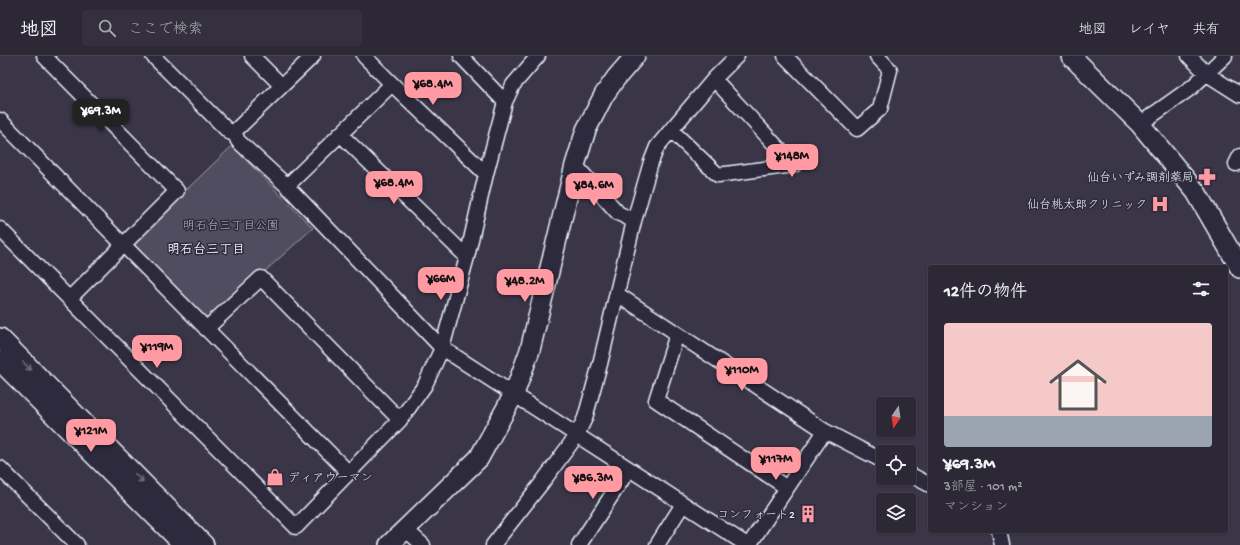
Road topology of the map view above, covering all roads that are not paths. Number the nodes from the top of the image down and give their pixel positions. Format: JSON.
{"nodes":[{"id":1,"x":44,"y":56,"type":"edge"},
{"id":2,"x":153,"y":56,"type":"edge"},
{"id":3,"x":252,"y":56,"type":"edge"},
{"id":4,"x":313,"y":56,"type":"edge"},
{"id":5,"x":364,"y":56,"type":"edge"},
{"id":6,"x":461,"y":56,"type":"edge"},
{"id":7,"x":538,"y":56,"type":"edge"},
{"id":8,"x":635,"y":56,"type":"edge"},
{"id":9,"x":737,"y":56,"type":"edge"},
{"id":10,"x":785,"y":56,"type":"edge"},
{"id":11,"x":877,"y":56,"type":"edge"},
{"id":12,"x":1071,"y":56,"type":"edge"},
{"id":13,"x":1189,"y":56,"type":"edge"},
{"id":14,"x":1225,"y":56,"type":"edge"},
{"id":15,"x":1207,"y":74,"type":"junction"},
{"id":16,"x":714,"y":79,"type":"junction"},
{"id":17,"x":392,"y":84,"type":"junction"},
{"id":18,"x":282,"y":86,"type":"junction"},
{"id":19,"x":1240,"y":95,"type":"edge"},
{"id":20,"x":505,"y":102,"type":"junction"},
{"id":21,"x":0,"y":120,"type":"edge"},
{"id":22,"x":1140,"y":124,"type":"junction"},
{"id":23,"x":671,"y":130,"type":"junction"},
{"id":24,"x":234,"y":134,"type":"junction"},
{"id":25,"x":340,"y":134,"type":"junction"},
{"id":26,"x":574,"y":165,"type":"junction"},
{"id":27,"x":486,"y":174,"type":"junction"},
{"id":28,"x":287,"y":186,"type":"junction"},
{"id":29,"x":634,"y":221,"type":"junction"},
{"id":30,"x":0,"y":230,"type":"edge"},
{"id":31,"x":124,"y":245,"type":"junction"},
{"id":32,"x":467,"y":257,"type":"junction"},
{"id":33,"x":1240,"y":268,"type":"edge"},
{"id":34,"x":617,"y":294,"type":"junction"},
{"id":35,"x":69,"y":299,"type":"junction"},
{"id":36,"x":206,"y":329,"type":"junction"},
{"id":37,"x":677,"y":334,"type":"junction"},
{"id":38,"x":0,"y":338,"type":"edge"},
{"id":39,"x":442,"y":348,"type":"junction"},
{"id":40,"x":0,"y":361,"type":"edge"},
{"id":41,"x":514,"y":394,"type":"junction"},
{"id":42,"x":400,"y":420,"type":"junction"},
{"id":43,"x":825,"y":431,"type":"junction"},
{"id":44,"x":577,"y":435,"type":"junction"},
{"id":45,"x":876,"y":457,"type":"edge"},
{"id":46,"x":0,"y":468,"type":"edge"},
{"id":47,"x":629,"y":468,"type":"junction"},
{"id":48,"x":349,"y":473,"type":"junction"},
{"id":49,"x":916,"y":478,"type":"edge"},
{"id":50,"x":928,"y":484,"type":"edge"},
{"id":51,"x":787,"y":488,"type":"junction"},
{"id":52,"x":683,"y":504,"type":"junction"},
{"id":53,"x":405,"y":529,"type":"junction"},
{"id":54,"x":999,"y":533,"type":"edge"},
{"id":55,"x":77,"y":545,"type":"edge"},
{"id":56,"x":184,"y":545,"type":"edge"},
{"id":57,"x":204,"y":545,"type":"edge"},
{"id":58,"x":389,"y":545,"type":"edge"},
{"id":59,"x":423,"y":545,"type":"edge"},
{"id":60,"x":493,"y":545,"type":"edge"},
{"id":61,"x":579,"y":545,"type":"edge"},
{"id":62,"x":657,"y":545,"type":"edge"},
{"id":63,"x":748,"y":545,"type":"edge"},
{"id":64,"x":1002,"y":545,"type":"edge"}],
"edges":[{"from":1,"to":31,"type":"street"},
{"from":2,"to":24,"type":"street"},
{"from":3,"to":18,"type":"street"},
{"from":4,"to":18,"type":"street"},
{"from":5,"to":17,"type":"street"},
{"from":6,"to":20,"type":"street"},
{"from":7,"to":20,"type":"street"},
{"from":8,"to":26,"type":"street"},
{"from":9,"to":16,"type":"street"},
{"from":10,"to":11,"type":"street"},
{"from":12,"to":22,"type":"street"},
{"from":13,"to":15,"type":"street"},
{"from":14,"to":15,"type":"street"},
{"from":15,"to":19,"type":"street"},
{"from":15,"to":22,"type":"street"},
{"from":16,"to":23,"type":"street"},
{"from":16,"to":23,"type":"street"},
{"from":17,"to":25,"type":"street"},
{"from":17,"to":27,"type":"street"},
{"from":18,"to":24,"type":"street"},
{"from":20,"to":27,"type":"street"},
{"from":21,"to":31,"type":"street"},
{"from":22,"to":33,"type":"street"},
{"from":23,"to":29,"type":"street"},
{"from":24,"to":28,"type":"street"},
{"from":25,"to":28,"type":"street"},
{"from":25,"to":32,"type":"street"},
{"from":26,"to":29,"type":"street"},
{"from":26,"to":41,"type":"street"},
{"from":27,"to":32,"type":"street"},
{"from":28,"to":39,"type":"street"},
{"from":29,"to":34,"type":"street"},
{"from":30,"to":35,"type":"street"},
{"from":31,"to":35,"type":"street"},
{"from":31,"to":36,"type":"street"},
{"from":32,"to":39,"type":"street"},
{"from":34,"to":37,"type":"street"},
{"from":34,"to":44,"type":"street"},
{"from":35,"to":48,"type":"street"},
{"from":36,"to":42,"type":"street"},
{"from":36,"to":48,"type":"street"},
{"from":37,"to":43,"type":"street"},
{"from":37,"to":51,"type":"street"},
{"from":38,"to":57,"type":"street","one_way":true},
{"from":39,"to":41,"type":"street"},
{"from":39,"to":42,"type":"street"},
{"from":40,"to":56,"type":"street"},
{"from":41,"to":44,"type":"street"},
{"from":41,"to":53,"type":"street"},
{"from":42,"to":48,"type":"street"},
{"from":43,"to":45,"type":"street"},
{"from":43,"to":51,"type":"street"},
{"from":44,"to":47,"type":"street"},
{"from":44,"to":60,"type":"street"},
{"from":46,"to":55,"type":"street"},
{"from":47,"to":52,"type":"street"},
{"from":47,"to":61,"type":"street"},
{"from":49,"to":50,"type":"street"},
{"from":51,"to":63,"type":"street"},
{"from":52,"to":62,"type":"street"},
{"from":52,"to":63,"type":"street"},
{"from":53,"to":58,"type":"street"},
{"from":53,"to":59,"type":"street"},
{"from":54,"to":64,"type":"street"}]}
